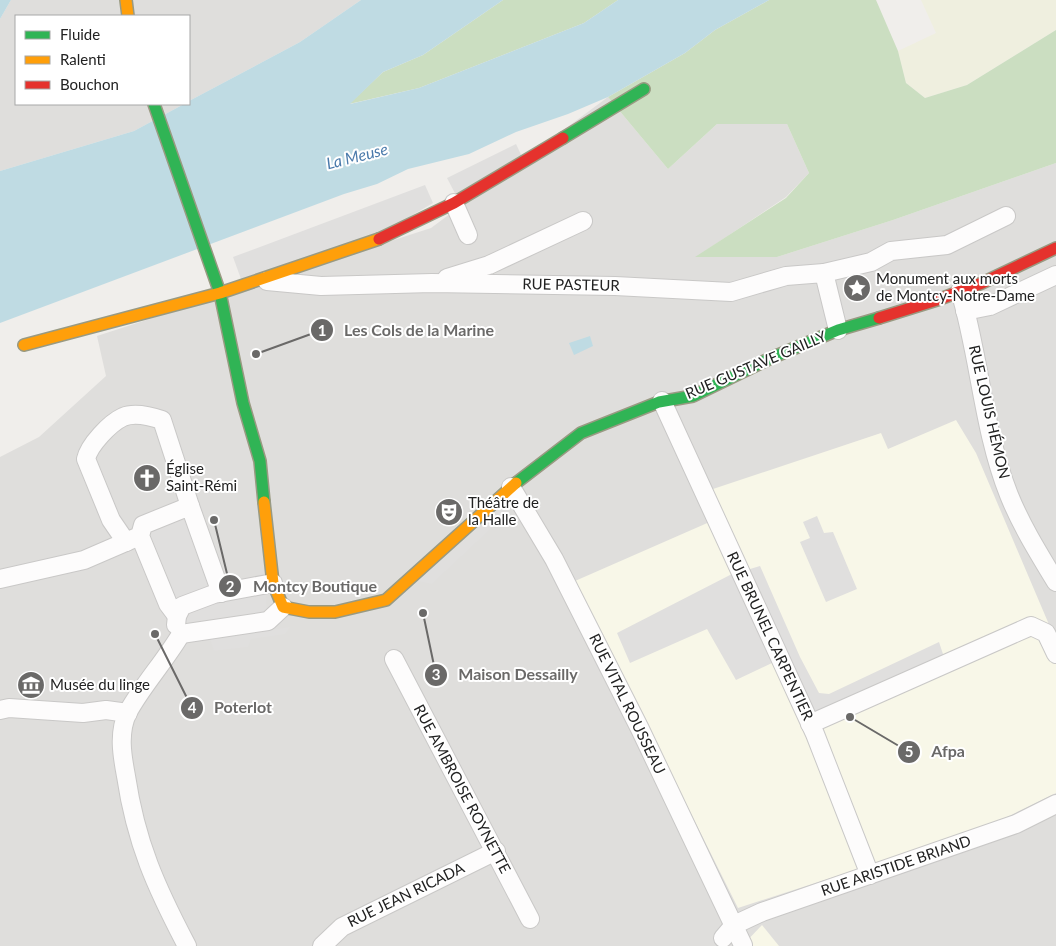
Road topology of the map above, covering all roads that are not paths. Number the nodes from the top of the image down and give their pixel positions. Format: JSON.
{"nodes":[{"id":1,"x":126,"y":0,"type":"edge"},
{"id":2,"x":128,"y":15,"type":"edge"},
{"id":3,"x":644,"y":89,"type":"dead end"},
{"id":4,"x":154,"y":105,"type":"edge"},
{"id":5,"x":454,"y":203,"type":"junction"},
{"id":6,"x":1006,"y":216,"type":"dead end"},
{"id":7,"x":583,"y":221,"type":"dead end"},
{"id":8,"x":468,"y":235,"type":"dead end"},
{"id":9,"x":1056,"y":248,"type":"edge"},
{"id":10,"x":824,"y":273,"type":"junction"},
{"id":11,"x":1056,"y":275,"type":"edge"},
{"id":12,"x":256,"y":281,"type":"junction"},
{"id":13,"x":432,"y":283,"type":"junction"},
{"id":14,"x":960,"y":291,"type":"junction"},
{"id":15,"x":220,"y":293,"type":"junction"},
{"id":16,"x":965,"y":311,"type":"junction"},
{"id":17,"x":838,"y":330,"type":"junction"},
{"id":18,"x":24,"y":345,"type":"dead end"},
{"id":19,"x":662,"y":401,"type":"junction"},
{"id":20,"x":511,"y":487,"type":"junction"},
{"id":21,"x":190,"y":506,"type":"junction"},
{"id":22,"x":133,"y":539,"type":"junction"},
{"id":23,"x":0,"y":579,"type":"edge"},
{"id":24,"x":1056,"y":582,"type":"edge"},
{"id":25,"x":220,"y":593,"type":"junction"},
{"id":26,"x":278,"y":596,"type":"junction"},
{"id":27,"x":177,"y":616,"type":"junction"},
{"id":28,"x":181,"y":634,"type":"junction"},
{"id":29,"x":1056,"y":654,"type":"edge"},
{"id":30,"x":394,"y":659,"type":"dead end"},
{"id":31,"x":0,"y":710,"type":"edge"},
{"id":32,"x":128,"y":713,"type":"junction"},
{"id":33,"x":810,"y":724,"type":"junction"},
{"id":34,"x":1056,"y":804,"type":"edge"},
{"id":35,"x":496,"y":851,"type":"junction"},
{"id":36,"x":870,"y":875,"type":"junction"},
{"id":37,"x":530,"y":919,"type":"dead end"},
{"id":38,"x":728,"y":932,"type":"junction"},
{"id":39,"x":743,"y":945,"type":"dead end"},
{"id":40,"x":187,"y":946,"type":"edge"},
{"id":41,"x":322,"y":946,"type":"edge"}],
"edges":[{"from":1,"to":2,"type":"street"},
{"from":3,"to":5,"type":"street"},
{"from":4,"to":15,"type":"street"},
{"from":5,"to":8,"type":"street"},
{"from":5,"to":12,"type":"street"},
{"from":6,"to":10,"type":"street","name":"RUE PASTEUR"},
{"from":7,"to":13,"type":"street"},
{"from":9,"to":14,"type":"street","name":"RUE GUSTAVE GAILLY"},
{"from":10,"to":13,"type":"street","name":"RUE PASTEUR"},
{"from":10,"to":17,"type":"street"},
{"from":11,"to":16,"type":"street"},
{"from":12,"to":13,"type":"street","name":"RUE PASTEUR"},
{"from":12,"to":15,"type":"street"},
{"from":14,"to":16,"type":"street","name":"RUE LOUIS HÉMON"},
{"from":14,"to":17,"type":"street","name":"RUE GUSTAVE GAILLY"},
{"from":15,"to":18,"type":"street"},
{"from":15,"to":26,"type":"street"},
{"from":16,"to":24,"type":"street","name":"RUE LOUIS HÉMON"},
{"from":17,"to":19,"type":"street","name":"RUE GUSTAVE GAILLY"},
{"from":19,"to":20,"type":"street","name":"RUE GUSTAVE GAILLY"},
{"from":19,"to":33,"type":"street","name":"RUE BRUNEL CARPENTIER"},
{"from":20,"to":26,"type":"street","name":"RUE GUSTAVE GAILLY"},
{"from":20,"to":38,"type":"street","name":"RUE VITAL ROUSSEAU"},
{"from":21,"to":22,"type":"street"},
{"from":21,"to":22,"type":"street"},
{"from":21,"to":25,"type":"street"},
{"from":22,"to":23,"type":"street"},
{"from":22,"to":27,"type":"street"},
{"from":25,"to":26,"type":"street"},
{"from":25,"to":27,"type":"street"},
{"from":26,"to":28,"type":"street"},
{"from":27,"to":28,"type":"street"},
{"from":28,"to":32,"type":"street"},
{"from":29,"to":33,"type":"street"},
{"from":30,"to":35,"type":"street","name":"RUE AMBROISE ROYNETTE"},
{"from":31,"to":32,"type":"street"},
{"from":32,"to":40,"type":"street"},
{"from":33,"to":36,"type":"street","name":"RUE BRUNEL CARPENTIER"},
{"from":34,"to":36,"type":"street","name":"RUE ARISTIDE BRIAND"},
{"from":35,"to":37,"type":"street","name":"RUE AMBROISE ROYNETTE"},
{"from":35,"to":41,"type":"street","name":"RUE JEAN RICADA"},
{"from":36,"to":38,"type":"street","name":"RUE ARISTIDE BRIAND"},
{"from":38,"to":39,"type":"street","name":"RUE VITAL ROUSSEAU"}]}
